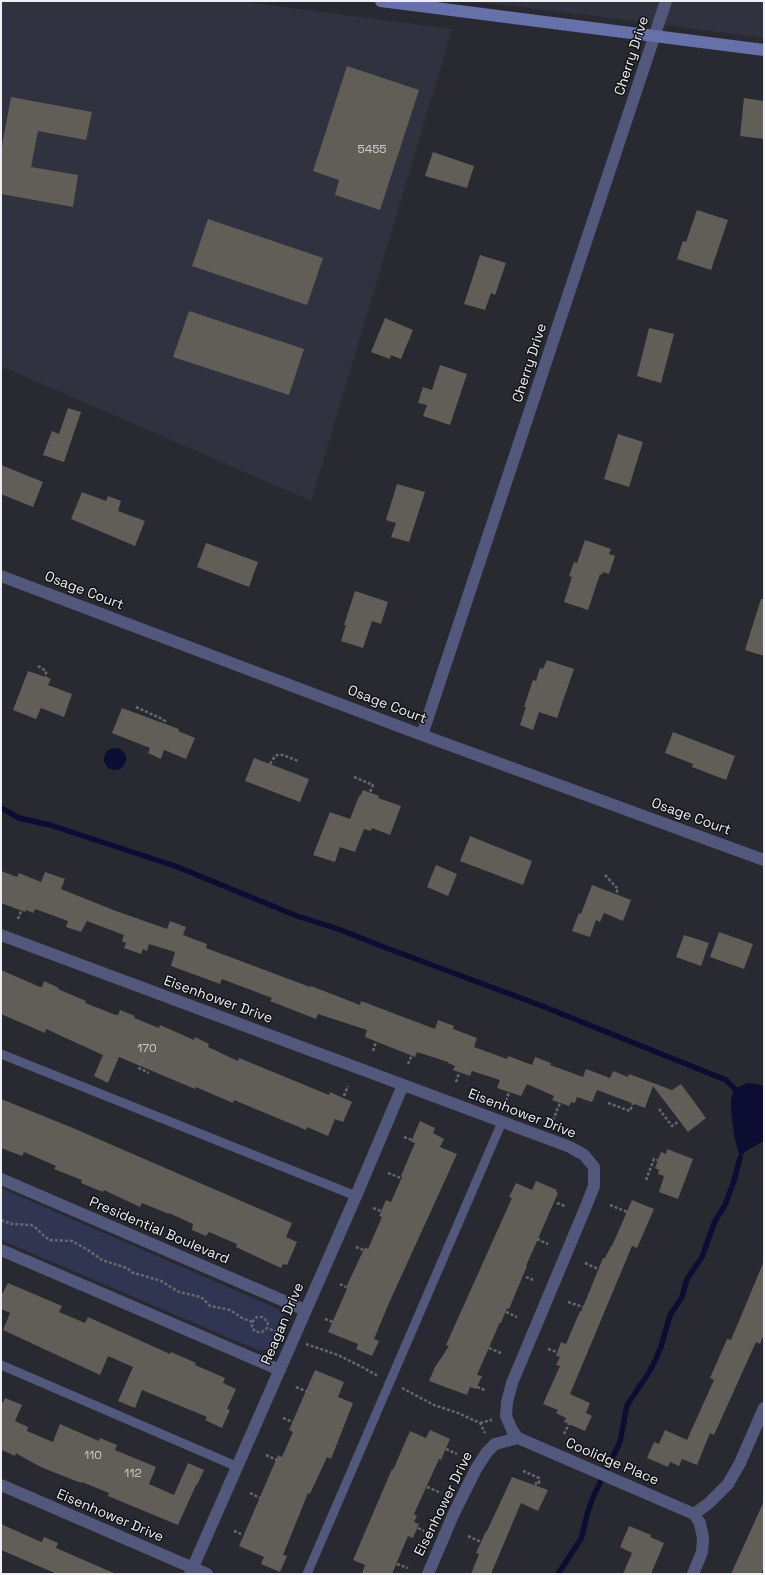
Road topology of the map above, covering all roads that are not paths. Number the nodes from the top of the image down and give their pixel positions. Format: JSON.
{"nodes":[{"id":1,"x":381,"y":1,"type":"edge"},
{"id":2,"x":666,"y":1,"type":"edge"},
{"id":3,"x":655,"y":36,"type":"junction"},
{"id":4,"x":764,"y":50,"type":"edge"},
{"id":5,"x":1,"y":576,"type":"edge"},
{"id":6,"x":422,"y":735,"type":"junction"},
{"id":7,"x":764,"y":860,"type":"edge"},
{"id":8,"x":1,"y":935,"type":"edge"},
{"id":9,"x":1,"y":1054,"type":"edge"},
{"id":10,"x":403,"y":1085,"type":"junction"},
{"id":11,"x":502,"y":1122,"type":"junction"},
{"id":12,"x":1,"y":1179,"type":"edge"},
{"id":13,"x":356,"y":1196,"type":"junction"},
{"id":14,"x":1,"y":1250,"type":"edge"},
{"id":15,"x":305,"y":1310,"type":"junction"},
{"id":16,"x":1,"y":1365,"type":"edge"},
{"id":17,"x":280,"y":1370,"type":"junction"},
{"id":18,"x":764,"y":1408,"type":"edge"},
{"id":19,"x":518,"y":1438,"type":"junction"},
{"id":20,"x":238,"y":1466,"type":"junction"},
{"id":21,"x":1,"y":1485,"type":"edge"},
{"id":22,"x":694,"y":1514,"type":"junction"},
{"id":23,"x":191,"y":1571,"type":"edge"},
{"id":24,"x":207,"y":1574,"type":"edge"},
{"id":25,"x":307,"y":1574,"type":"edge"},
{"id":26,"x":428,"y":1574,"type":"edge"},
{"id":27,"x":693,"y":1574,"type":"edge"}],
"edges":[{"from":1,"to":3,"type":"main road"},
{"from":2,"to":3,"type":"street","name":"Cherry Drive"},
{"from":3,"to":4,"type":"main road"},
{"from":3,"to":6,"type":"street","name":"Cherry Drive"},
{"from":5,"to":6,"type":"street","name":"Osage Court"},
{"from":6,"to":7,"type":"street","name":"Osage Court"},
{"from":8,"to":10,"type":"street","name":"Eisenhower Drive"},
{"from":9,"to":13,"type":"lane"},
{"from":10,"to":11,"type":"street","name":"Eisenhower Drive"},
{"from":10,"to":13,"type":"street","name":"Reagan Drive"},
{"from":11,"to":19,"type":"street","name":"Eisenhower Drive"},
{"from":11,"to":25,"type":"lane"},
{"from":12,"to":15,"type":"street","name":"Presidential Boulevard"},
{"from":13,"to":15,"type":"street","name":"Reagan Drive"},
{"from":14,"to":17,"type":"street"},
{"from":15,"to":17,"type":"street","name":"Reagan Drive"},
{"from":16,"to":20,"type":"lane"},
{"from":17,"to":20,"type":"street","name":"Reagan Drive"},
{"from":18,"to":22,"type":"street"},
{"from":19,"to":22,"type":"street","name":"Coolidge Place"},
{"from":19,"to":26,"type":"street","name":"Eisenhower Drive"},
{"from":20,"to":23,"type":"street","name":"Reagan Drive"},
{"from":21,"to":23,"type":"street","name":"Eisenhower Drive"},
{"from":22,"to":27,"type":"street"},
{"from":23,"to":24,"type":"street","name":"Eisenhower Drive"}]}
